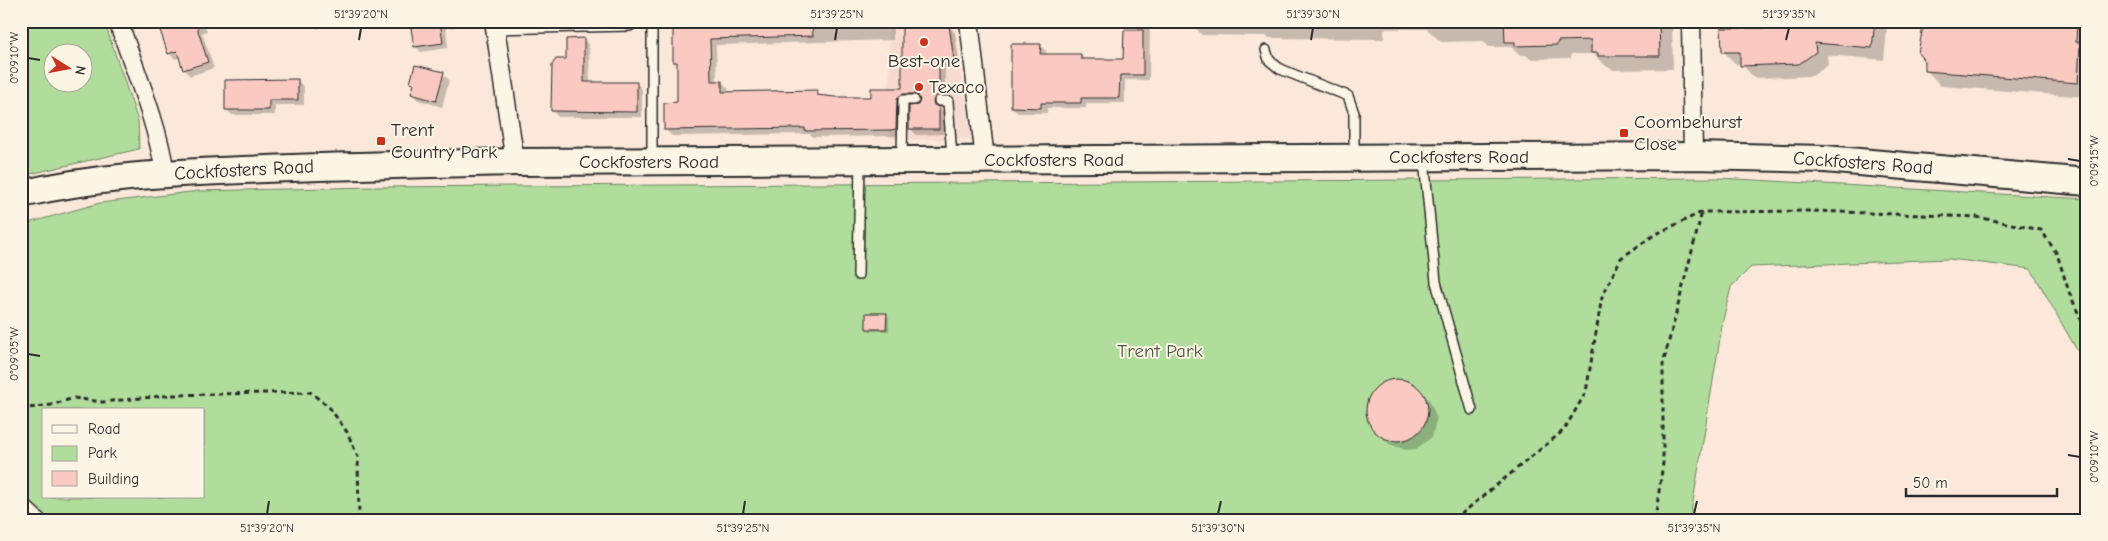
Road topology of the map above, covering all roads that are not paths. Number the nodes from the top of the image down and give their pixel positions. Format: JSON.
{"nodes":[{"id":1,"x":118,"y":21,"type":"edge"},
{"id":2,"x":652,"y":21,"type":"edge"},
{"id":3,"x":970,"y":21,"type":"edge"},
{"id":4,"x":1691,"y":21,"type":"edge"},
{"id":5,"x":494,"y":25,"type":"edge"},
{"id":6,"x":630,"y":26,"type":"dead end"},
{"id":7,"x":1266,"y":50,"type":"dead end"},
{"id":8,"x":914,"y":100,"type":"dead end"},
{"id":9,"x":939,"y":101,"type":"dead end"},
{"id":10,"x":1693,"y":156,"type":"junction"},
{"id":11,"x":1354,"y":158,"type":"junction"},
{"id":12,"x":1424,"y":158,"type":"junction"},
{"id":13,"x":902,"y":160,"type":"junction"},
{"id":14,"x":952,"y":160,"type":"junction"},
{"id":15,"x":985,"y":160,"type":"junction"},
{"id":16,"x":860,"y":161,"type":"junction"},
{"id":17,"x":515,"y":162,"type":"junction"},
{"id":18,"x":652,"y":162,"type":"junction"},
{"id":19,"x":165,"y":173,"type":"junction"},
{"id":20,"x":2087,"y":182,"type":"edge"},
{"id":21,"x":21,"y":194,"type":"edge"},
{"id":22,"x":858,"y":275,"type":"dead end"},
{"id":23,"x":1472,"y":410,"type":"dead end"},
{"id":24,"x":21,"y":500,"type":"edge"},
{"id":25,"x":42,"y":520,"type":"edge"}],
"edges":[{"from":1,"to":19,"type":"street"},
{"from":2,"to":18,"type":"lane"},
{"from":3,"to":15,"type":"street"},
{"from":4,"to":10,"type":"street"},
{"from":5,"to":6,"type":"lane"},
{"from":5,"to":17,"type":"street"},
{"from":7,"to":11,"type":"lane"},
{"from":8,"to":13,"type":"lane"},
{"from":9,"to":14,"type":"lane"},
{"from":10,"to":12,"type":"main road","name":"Cockfosters Road"},
{"from":10,"to":20,"type":"main road","name":"Cockfosters Road"},
{"from":11,"to":12,"type":"main road","name":"Cockfosters Road"},
{"from":11,"to":15,"type":"main road","name":"Cockfosters Road"},
{"from":12,"to":23,"type":"lane"},
{"from":13,"to":14,"type":"main road","name":"Cockfosters Road"},
{"from":13,"to":16,"type":"main road","name":"Cockfosters Road"},
{"from":14,"to":15,"type":"main road","name":"Cockfosters Road"},
{"from":16,"to":18,"type":"main road","name":"Cockfosters Road"},
{"from":16,"to":22,"type":"lane"},
{"from":17,"to":18,"type":"main road","name":"Cockfosters Road"},
{"from":17,"to":19,"type":"main road","name":"Cockfosters Road"},
{"from":19,"to":21,"type":"main road","name":"Cockfosters Road"},
{"from":24,"to":25,"type":"lane"}]}
